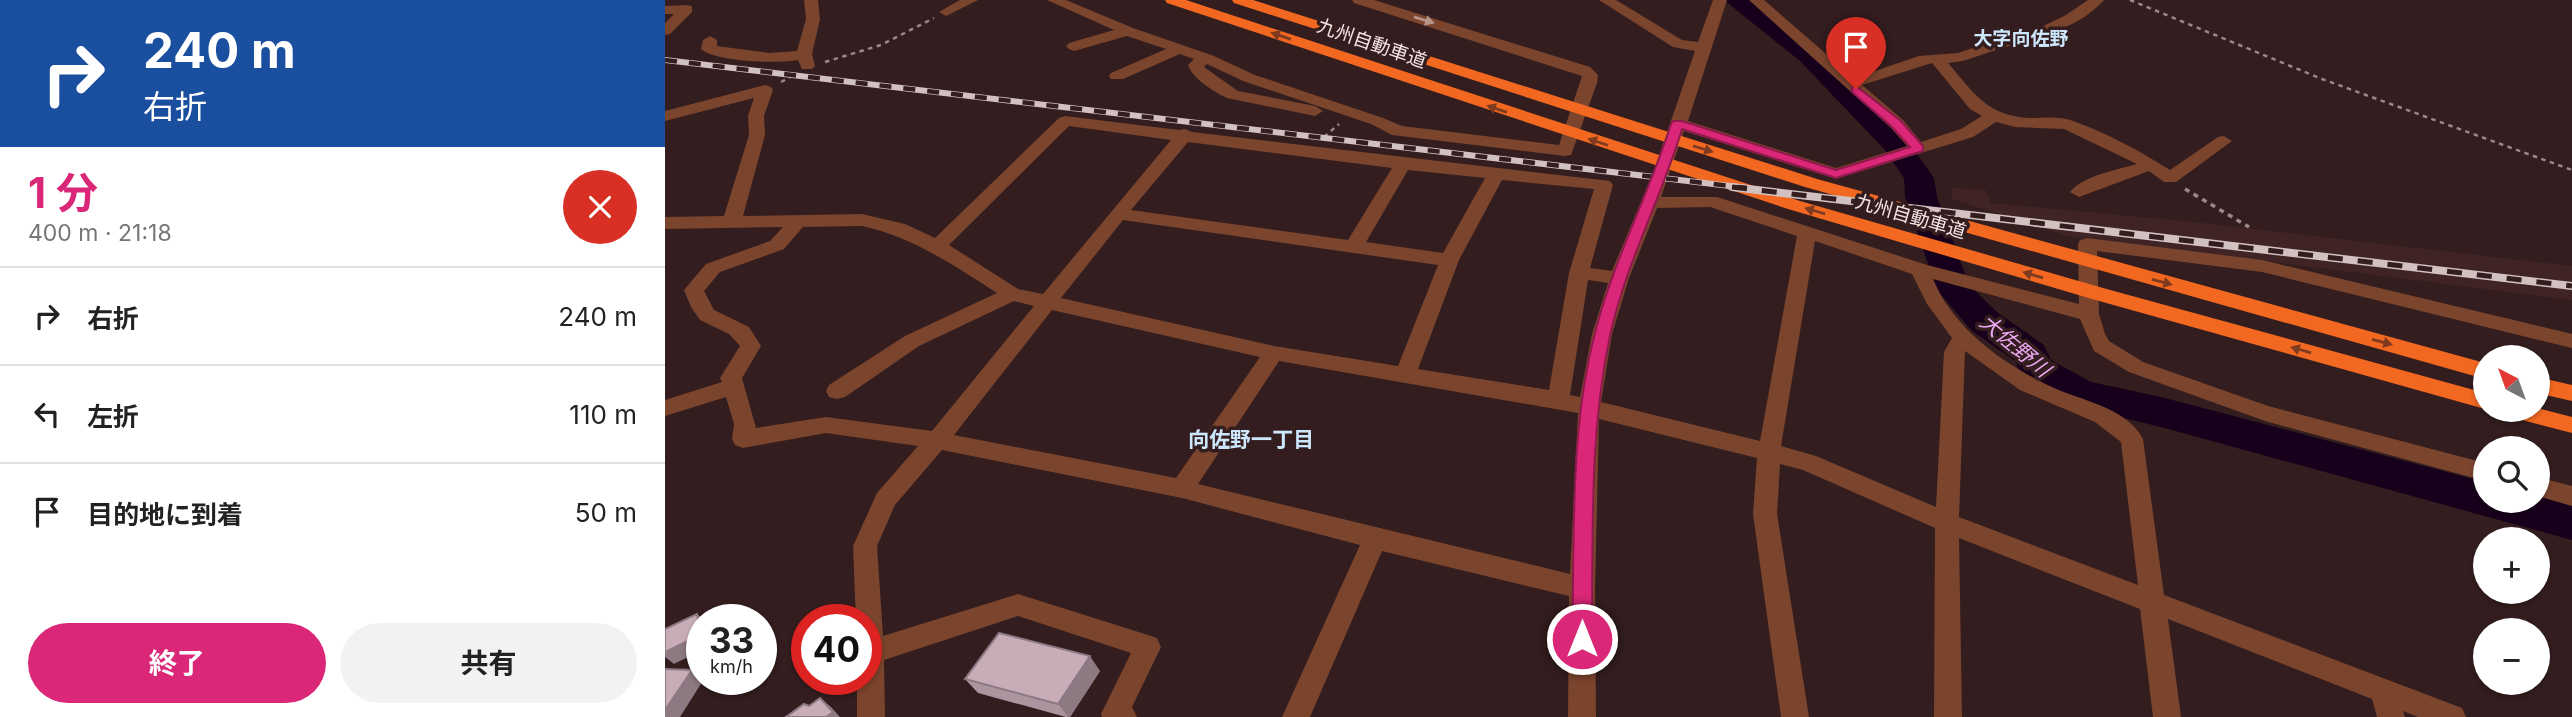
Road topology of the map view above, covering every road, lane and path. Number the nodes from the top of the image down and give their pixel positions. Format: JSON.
{"nodes":[{"id":1,"x":811,"y":0,"type":"edge"},
{"id":2,"x":971,"y":0,"type":"edge"},
{"id":3,"x":1054,"y":0,"type":"edge"},
{"id":4,"x":1172,"y":0,"type":"edge"},
{"id":5,"x":1239,"y":0,"type":"edge"},
{"id":6,"x":1359,"y":0,"type":"edge"},
{"id":7,"x":1606,"y":0,"type":"edge"},
{"id":8,"x":1720,"y":0,"type":"edge"},
{"id":9,"x":1756,"y":0,"type":"edge"},
{"id":10,"x":2097,"y":0,"type":"edge"},
{"id":11,"x":2130,"y":0,"type":"edge"},
{"id":12,"x":665,"y":10,"type":"edge"},
{"id":13,"x":946,"y":12,"type":"joint"},
{"id":14,"x":665,"y":31,"type":"edge"},
{"id":15,"x":1128,"y":31,"type":"junction"},
{"id":16,"x":710,"y":40,"type":"dead end"},
{"id":17,"x":1075,"y":46,"type":"dead end"},
{"id":18,"x":1705,"y":48,"type":"junction"},
{"id":19,"x":1179,"y":49,"type":"junction"},
{"id":20,"x":1936,"y":58,"type":"junction"},
{"id":21,"x":806,"y":61,"type":"junction"},
{"id":22,"x":1117,"y":76,"type":"dead end"},
{"id":23,"x":1851,"y":84,"type":"junction"},
{"id":24,"x":765,"y":90,"type":"junction"},
{"id":25,"x":665,"y":116,"type":"edge"},
{"id":26,"x":1352,"y":116,"type":"junction"},
{"id":27,"x":1994,"y":116,"type":"junction"},
{"id":28,"x":1677,"y":124,"type":"junction"},
{"id":29,"x":1185,"y":134,"type":"junction"},
{"id":30,"x":2224,"y":141,"type":"dead end"},
{"id":31,"x":1918,"y":149,"type":"junction"},
{"id":32,"x":1311,"y":151,"type":"junction"},
{"id":33,"x":1403,"y":164,"type":"junction"},
{"id":34,"x":2151,"y":165,"type":"junction"},
{"id":35,"x":2572,"y":170,"type":"edge"},
{"id":36,"x":1496,"y":174,"type":"junction"},
{"id":37,"x":2170,"y":178,"type":"junction"},
{"id":38,"x":2080,"y":192,"type":"dead end"},
{"id":39,"x":1650,"y":203,"type":"junction"},
{"id":40,"x":1118,"y":214,"type":"junction"},
{"id":41,"x":732,"y":221,"type":"junction"},
{"id":42,"x":798,"y":221,"type":"junction"},
{"id":43,"x":665,"y":223,"type":"edge"},
{"id":44,"x":2249,"y":227,"type":"dead end"},
{"id":45,"x":1807,"y":234,"type":"junction"},
{"id":46,"x":937,"y":246,"type":"junction"},
{"id":47,"x":1354,"y":246,"type":"junction"},
{"id":48,"x":1449,"y":260,"type":"junction"},
{"id":49,"x":1922,"y":270,"type":"junction"},
{"id":50,"x":1579,"y":273,"type":"junction"},
{"id":51,"x":1619,"y":278,"type":"junction"},
{"id":52,"x":1012,"y":294,"type":"junction"},
{"id":53,"x":1047,"y":301,"type":"junction"},
{"id":54,"x":2094,"y":304,"type":"junction"},
{"id":55,"x":1963,"y":336,"type":"junction"},
{"id":56,"x":2572,"y":341,"type":"edge"},
{"id":57,"x":1274,"y":353,"type":"junction"},
{"id":58,"x":2473,"y":368,"type":"edge"},
{"id":59,"x":1405,"y":374,"type":"junction"},
{"id":60,"x":732,"y":387,"type":"junction"},
{"id":61,"x":2550,"y":388,"type":"edge"},
{"id":62,"x":837,"y":391,"type":"dead end"},
{"id":63,"x":2572,"y":393,"type":"edge"},
{"id":64,"x":2473,"y":398,"type":"edge"},
{"id":65,"x":1558,"y":400,"type":"junction"},
{"id":66,"x":665,"y":408,"type":"edge"},
{"id":67,"x":1589,"y":409,"type":"junction"},
{"id":68,"x":2550,"y":419,"type":"edge"},
{"id":69,"x":2572,"y":425,"type":"edge"},
{"id":70,"x":937,"y":440,"type":"junction"},
{"id":71,"x":1769,"y":452,"type":"junction"},
{"id":72,"x":2473,"y":469,"type":"edge"},
{"id":73,"x":1182,"y":489,"type":"junction"},
{"id":74,"x":2550,"y":490,"type":"edge"},
{"id":75,"x":2572,"y":496,"type":"edge"},
{"id":76,"x":1947,"y":523,"type":"junction"},
{"id":77,"x":1375,"y":539,"type":"junction"},
{"id":78,"x":1582,"y":588,"type":"junction"},
{"id":79,"x":2152,"y":602,"type":"junction"},
{"id":80,"x":868,"y":604,"type":"edge"},
{"id":81,"x":882,"y":648,"type":"edge"},
{"id":82,"x":871,"y":695,"type":"edge"},
{"id":83,"x":2387,"y":704,"type":"edge"},
{"id":84,"x":871,"y":717,"type":"edge"},
{"id":85,"x":1123,"y":717,"type":"edge"},
{"id":86,"x":1296,"y":717,"type":"edge"},
{"id":87,"x":1582,"y":717,"type":"edge"},
{"id":88,"x":1795,"y":717,"type":"edge"},
{"id":89,"x":1948,"y":717,"type":"edge"},
{"id":90,"x":2167,"y":717,"type":"edge"},
{"id":91,"x":2452,"y":717,"type":"edge"}],
"edges":[{"from":1,"to":21,"type":"street"},
{"from":2,"to":13,"type":"street"},
{"from":3,"to":15,"type":"street"},
{"from":54,"to":4,"type":"highway","name":"九州自動車道","one_way":true},
{"from":5,"to":58,"type":"highway","name":"九州自動車道","one_way":true},
{"from":6,"to":26,"type":"street","one_way":true},
{"from":7,"to":18,"type":"street"},
{"from":8,"to":18,"type":"street"},
{"from":9,"to":23,"type":"street"},
{"from":10,"to":20,"type":"street"},
{"from":11,"to":35,"type":"path"},
{"from":12,"to":14,"type":"street"},
{"from":13,"to":21,"type":"path"},
{"from":15,"to":17,"type":"street"},
{"from":15,"to":19,"type":"street"},
{"from":16,"to":21,"type":"street"},
{"from":18,"to":28,"type":"street"},
{"from":19,"to":22,"type":"street"},
{"from":19,"to":26,"type":"street"},
{"from":20,"to":23,"type":"street"},
{"from":20,"to":27,"type":"street"},
{"from":21,"to":24,"type":"path"},
{"from":23,"to":31,"type":"street"},
{"from":24,"to":25,"type":"street"},
{"from":24,"to":41,"type":"street"},
{"from":26,"to":32,"type":"path"},
{"from":27,"to":31,"type":"street"},
{"from":27,"to":34,"type":"street"},
{"from":28,"to":31,"type":"street"},
{"from":28,"to":39,"type":"street"},
{"from":29,"to":32,"type":"street"},
{"from":29,"to":40,"type":"street"},
{"from":29,"to":46,"type":"street"},
{"from":30,"to":37,"type":"street"},
{"from":32,"to":33,"type":"street"},
{"from":33,"to":36,"type":"street"},
{"from":33,"to":47,"type":"street"},
{"from":34,"to":37,"type":"street"},
{"from":34,"to":38,"type":"street"},
{"from":36,"to":48,"type":"street"},
{"from":36,"to":50,"type":"street"},
{"from":37,"to":44,"type":"path"},
{"from":39,"to":45,"type":"street"},
{"from":39,"to":51,"type":"street"},
{"from":40,"to":47,"type":"street"},
{"from":40,"to":53,"type":"street"},
{"from":41,"to":42,"type":"street"},
{"from":41,"to":43,"type":"street"},
{"from":42,"to":46,"type":"street"},
{"from":42,"to":60,"type":"street"},
{"from":45,"to":49,"type":"street"},
{"from":45,"to":71,"type":"street"},
{"from":46,"to":52,"type":"street"},
{"from":47,"to":48,"type":"street"},
{"from":48,"to":59,"type":"street"},
{"from":49,"to":54,"type":"street"},
{"from":49,"to":55,"type":"street"},
{"from":50,"to":51,"type":"street"},
{"from":50,"to":65,"type":"street"},
{"from":51,"to":67,"type":"street"},
{"from":52,"to":53,"type":"street"},
{"from":52,"to":62,"type":"street"},
{"from":53,"to":57,"type":"street"},
{"from":53,"to":70,"type":"street"},
{"from":54,"to":56,"type":"street"},
{"from":64,"to":54,"type":"highway","name":"九州自動車道","one_way":true},
{"from":54,"to":72,"type":"street"},
{"from":55,"to":76,"type":"street"},
{"from":55,"to":79,"type":"street"},
{"from":57,"to":59,"type":"street"},
{"from":57,"to":73,"type":"street"},
{"from":59,"to":65,"type":"street"},
{"from":60,"to":66,"type":"street"},
{"from":60,"to":70,"type":"street"},
{"from":61,"to":63,"type":"highway"},
{"from":65,"to":67,"type":"street"},
{"from":67,"to":71,"type":"street"},
{"from":67,"to":78,"type":"street"},
{"from":68,"to":69,"type":"highway"},
{"from":70,"to":73,"type":"street"},
{"from":70,"to":80,"type":"street"},
{"from":71,"to":76,"type":"street"},
{"from":71,"to":88,"type":"street"},
{"from":73,"to":77,"type":"street"},
{"from":74,"to":75,"type":"street"},
{"from":76,"to":79,"type":"street"},
{"from":76,"to":89,"type":"street"},
{"from":77,"to":78,"type":"street"},
{"from":77,"to":86,"type":"street"},
{"from":78,"to":87,"type":"street"},
{"from":79,"to":83,"type":"street"},
{"from":79,"to":90,"type":"street"},
{"from":81,"to":85,"type":"street"},
{"from":82,"to":84,"type":"street"},
{"from":83,"to":91,"type":"street"}]}
